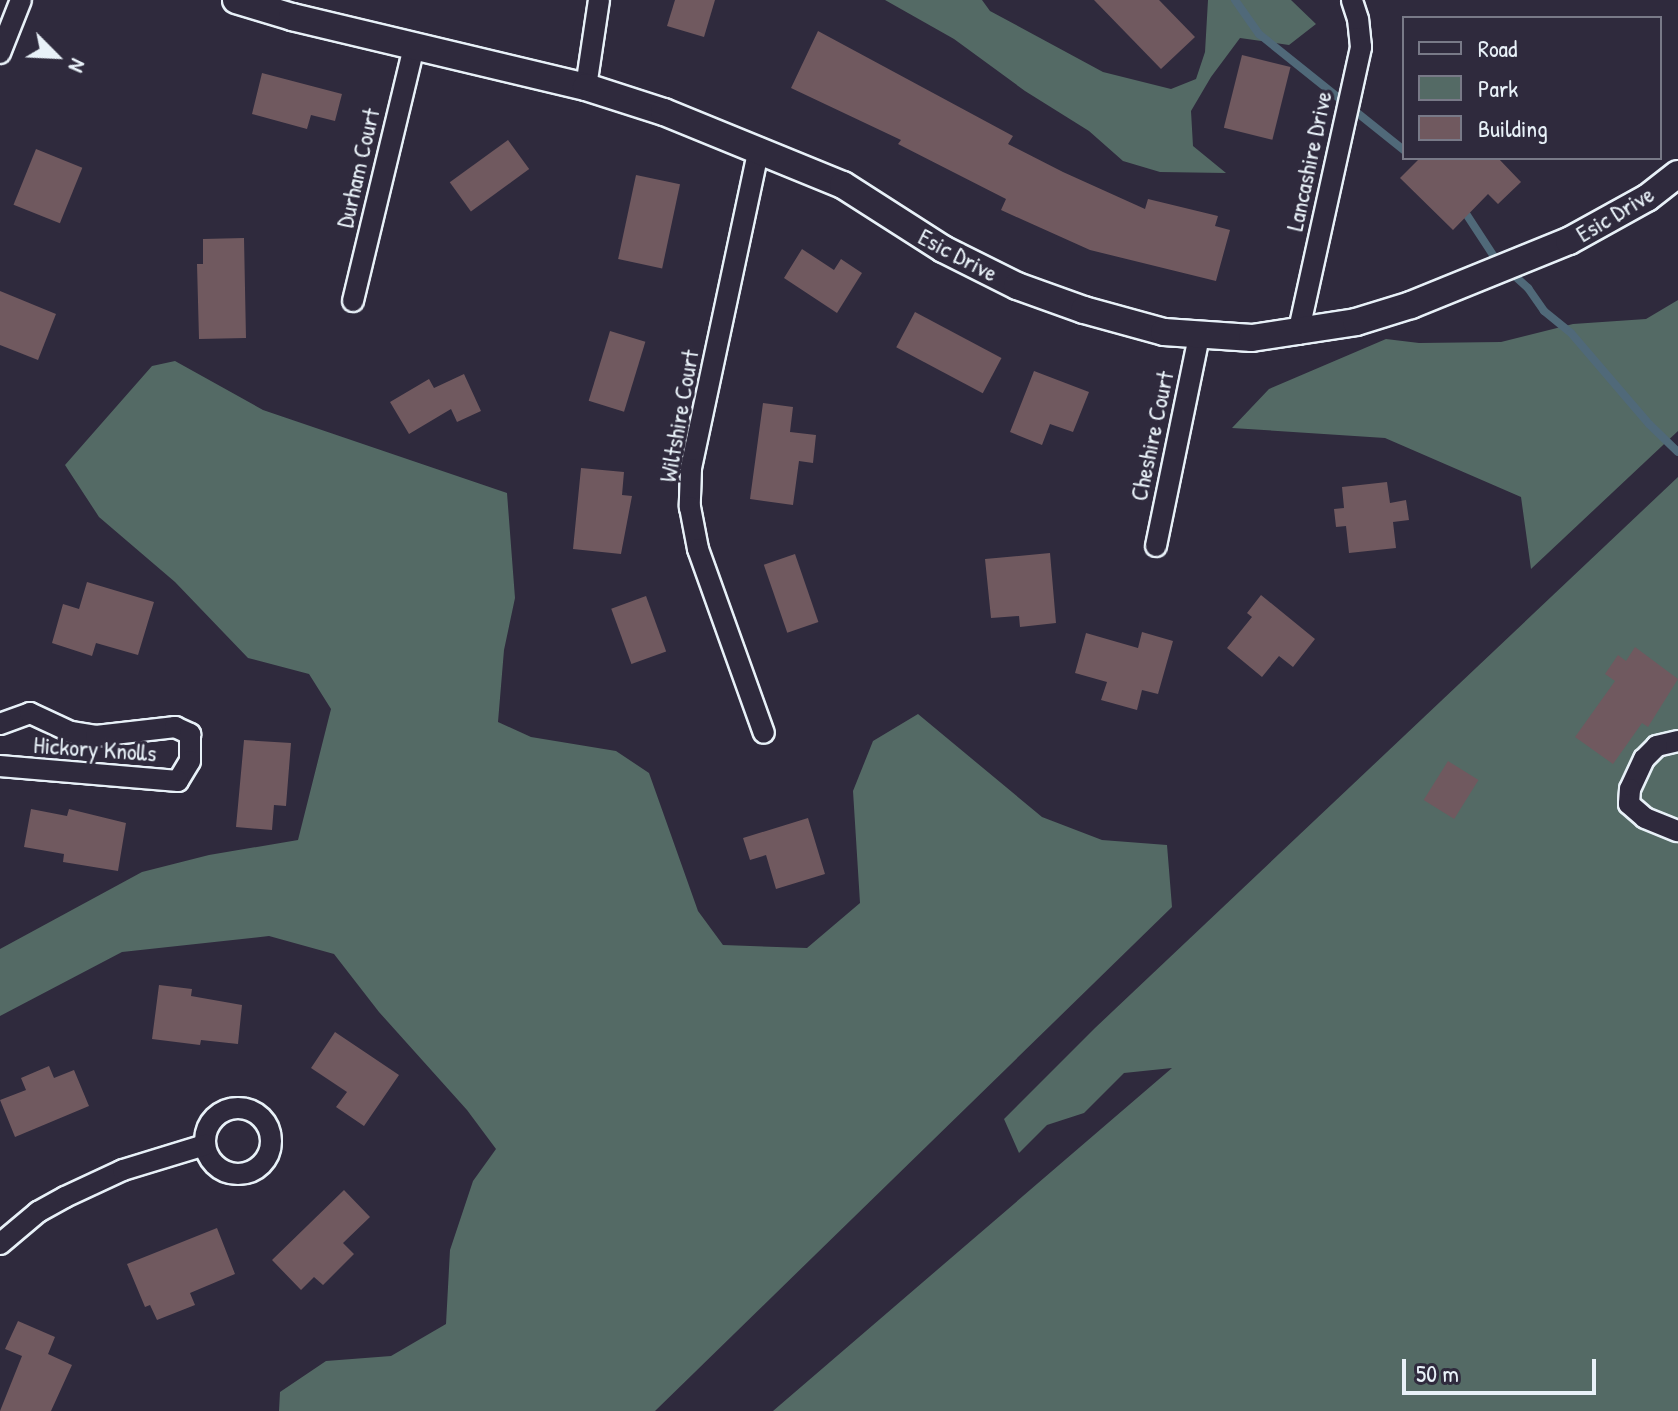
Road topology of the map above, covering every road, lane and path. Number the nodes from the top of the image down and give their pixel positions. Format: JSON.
{"nodes":[{"id":1,"x":21,"y":0,"type":"edge"},
{"id":2,"x":236,"y":0,"type":"edge"},
{"id":3,"x":599,"y":0,"type":"edge"},
{"id":4,"x":1352,"y":0,"type":"edge"},
{"id":5,"x":414,"y":46,"type":"junction"},
{"id":6,"x":0,"y":53,"type":"edge"},
{"id":7,"x":586,"y":87,"type":"junction"},
{"id":8,"x":759,"y":148,"type":"junction"},
{"id":9,"x":1678,"y":174,"type":"edge"},
{"id":10,"x":353,"y":301,"type":"dead end"},
{"id":11,"x":1298,"y":334,"type":"junction"},
{"id":12,"x":1199,"y":336,"type":"junction"},
{"id":13,"x":1156,"y":546,"type":"dead end"},
{"id":14,"x":0,"y":724,"type":"edge"},
{"id":15,"x":764,"y":733,"type":"dead end"},
{"id":16,"x":1678,"y":741,"type":"edge"},
{"id":17,"x":0,"y":766,"type":"edge"},
{"id":18,"x":1678,"y":831,"type":"edge"},
{"id":19,"x":205,"y":1145,"type":"dead end"},
{"id":20,"x":0,"y":1244,"type":"edge"}],
"edges":[{"from":1,"to":6,"type":"street"},
{"from":2,"to":5,"type":"street","name":"Esic Drive"},
{"from":3,"to":7,"type":"street"},
{"from":4,"to":11,"type":"street","name":"Lancashire Drive"},
{"from":5,"to":7,"type":"street","name":"Esic Drive"},
{"from":5,"to":10,"type":"street","name":"Durham Court"},
{"from":7,"to":8,"type":"street","name":"Esic Drive"},
{"from":8,"to":12,"type":"street","name":"Esic Drive"},
{"from":8,"to":15,"type":"street","name":"Wiltshire Court"},
{"from":9,"to":11,"type":"street","name":"Esic Drive"},
{"from":11,"to":12,"type":"street","name":"Esic Drive"},
{"from":12,"to":13,"type":"street","name":"Cheshire Court"},
{"from":14,"to":17,"type":"street","name":"Hickory Knolls"},
{"from":16,"to":18,"type":"street"},
{"from":19,"to":20,"type":"street"}]}
